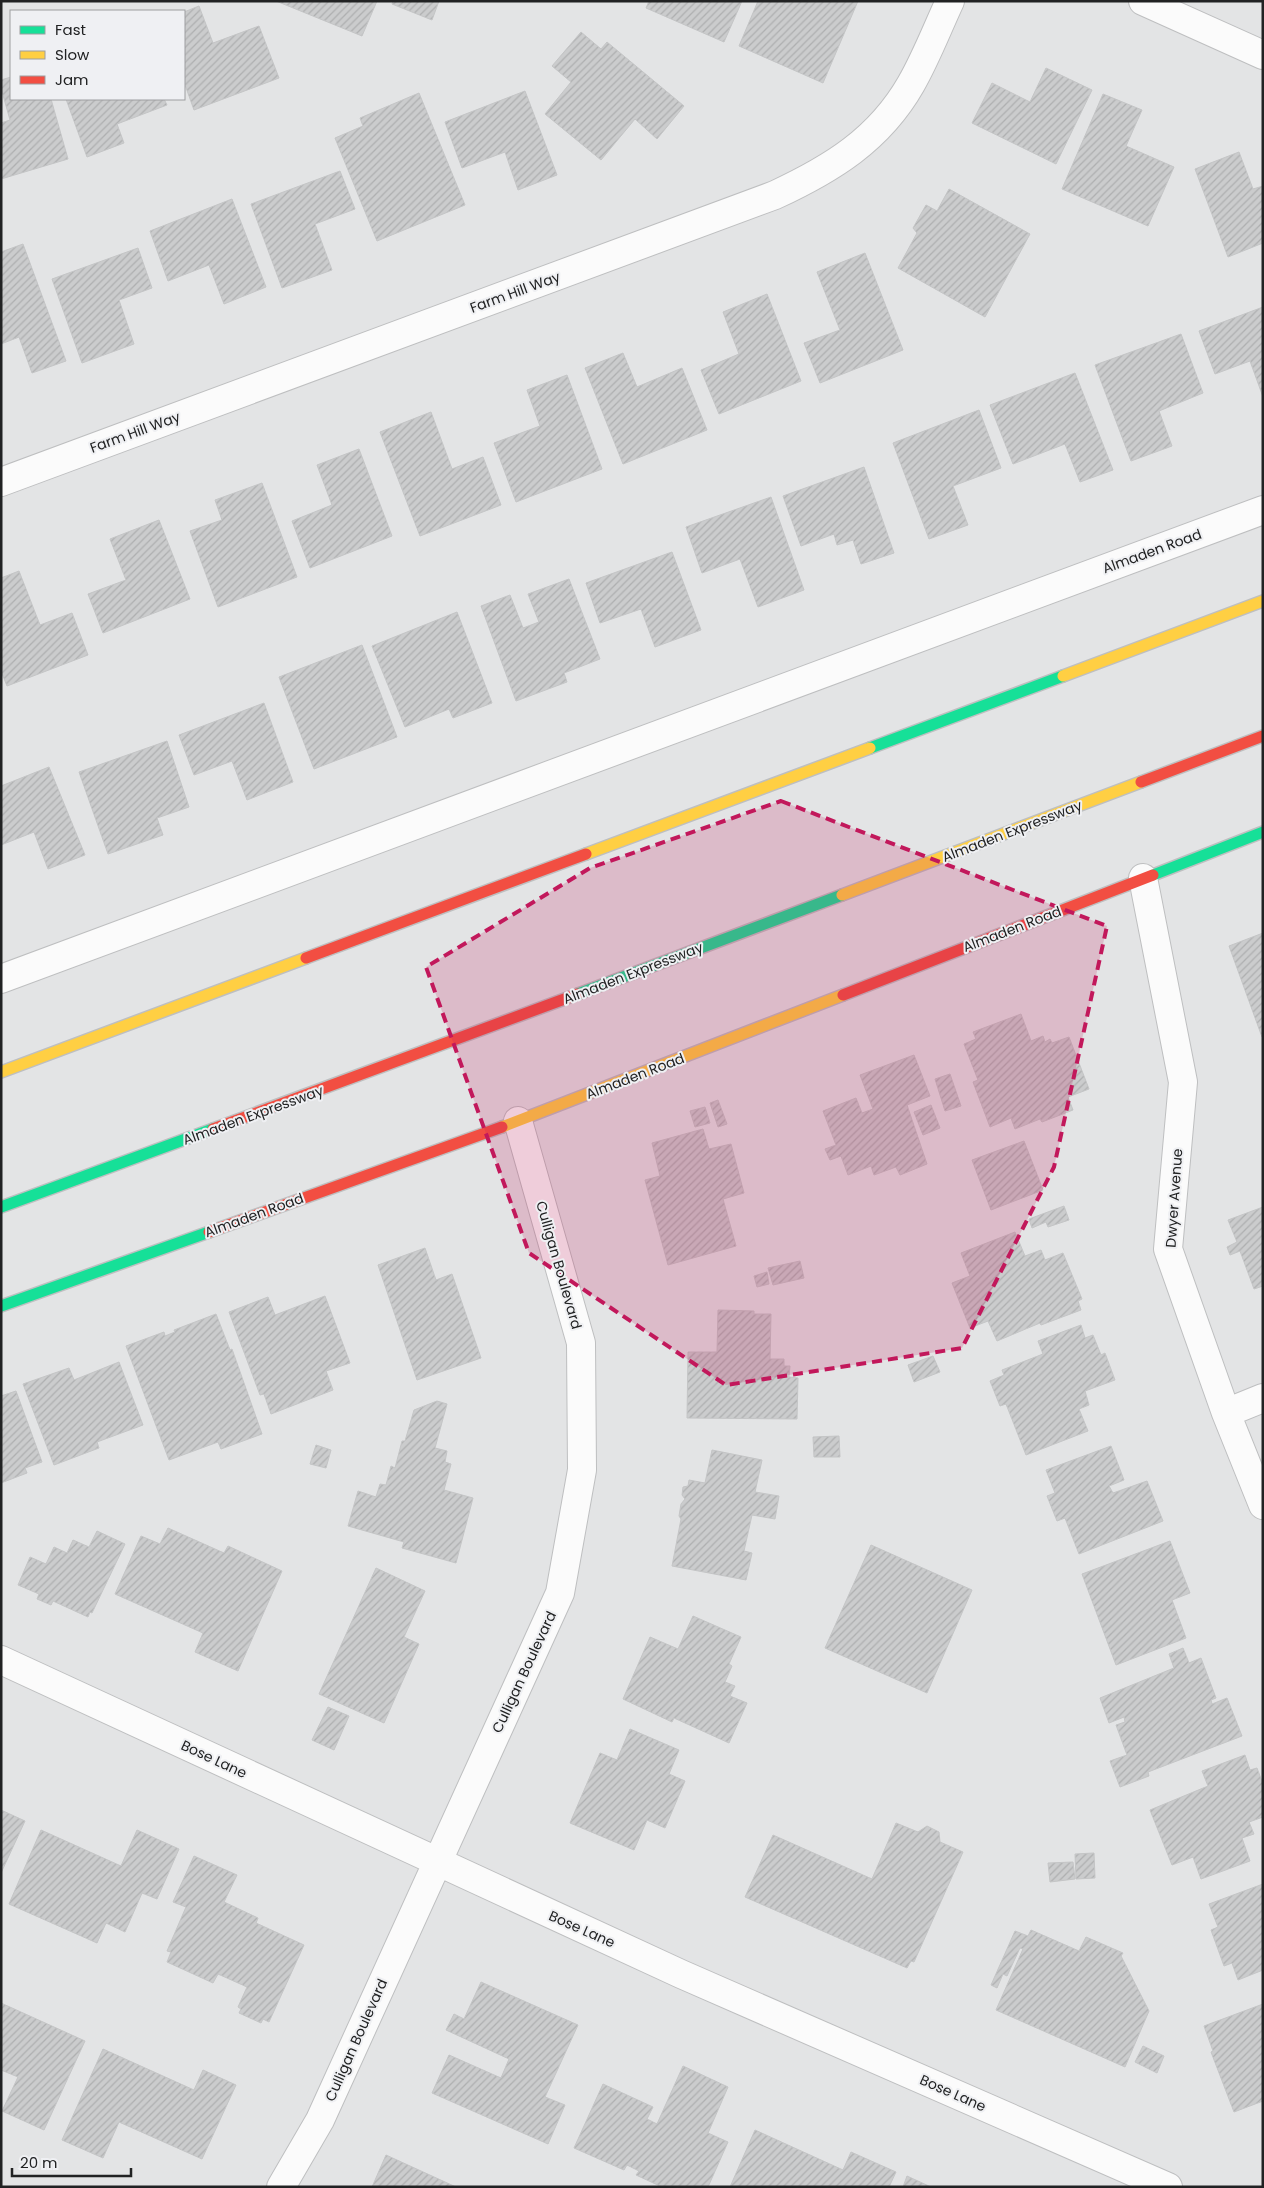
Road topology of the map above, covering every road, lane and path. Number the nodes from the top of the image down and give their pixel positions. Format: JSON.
{"nodes":[{"id":1,"x":950,"y":1,"type":"edge"},
{"id":2,"x":1142,"y":1,"type":"edge"},
{"id":3,"x":1263,"y":55,"type":"edge"},
{"id":4,"x":1,"y":482,"type":"edge"},
{"id":5,"x":1263,"y":510,"type":"edge"},
{"id":6,"x":1263,"y":601,"type":"edge"},
{"id":7,"x":1263,"y":736,"type":"edge"},
{"id":8,"x":1263,"y":832,"type":"edge"},
{"id":9,"x":1143,"y":878,"type":"junction"},
{"id":10,"x":1,"y":979,"type":"edge"},
{"id":11,"x":1,"y":1072,"type":"edge"},
{"id":12,"x":518,"y":1121,"type":"junction"},
{"id":13,"x":1,"y":1207,"type":"edge"},
{"id":14,"x":1,"y":1306,"type":"edge"},
{"id":15,"x":1263,"y":1398,"type":"edge"},
{"id":16,"x":1226,"y":1413,"type":"junction"},
{"id":17,"x":1263,"y":1505,"type":"edge"},
{"id":18,"x":1,"y":1660,"type":"edge"},
{"id":19,"x":436,"y":1863,"type":"junction"},
{"id":20,"x":281,"y":2187,"type":"edge"},
{"id":21,"x":1168,"y":2187,"type":"edge"}],
"edges":[{"from":1,"to":4,"type":"street","name":"Farm Hill Way"},
{"from":2,"to":3,"type":"street"},
{"from":5,"to":10,"type":"street","name":"Almaden Road"},
{"from":6,"to":11,"type":"main road"},
{"from":7,"to":13,"type":"main road","name":"Almaden Expressway"},
{"from":8,"to":9,"type":"main road","name":"Almaden Road"},
{"from":9,"to":12,"type":"main road","name":"Almaden Road"},
{"from":9,"to":16,"type":"street","name":"Dwyer Avenue"},
{"from":12,"to":14,"type":"main road","name":"Almaden Road"},
{"from":12,"to":19,"type":"street","name":"Culligan Boulevard"},
{"from":15,"to":16,"type":"street"},
{"from":16,"to":17,"type":"street","name":"Dwyer Avenue"},
{"from":18,"to":19,"type":"street","name":"Bose Lane"},
{"from":19,"to":20,"type":"street","name":"Culligan Boulevard"},
{"from":19,"to":21,"type":"street","name":"Bose Lane"}]}
